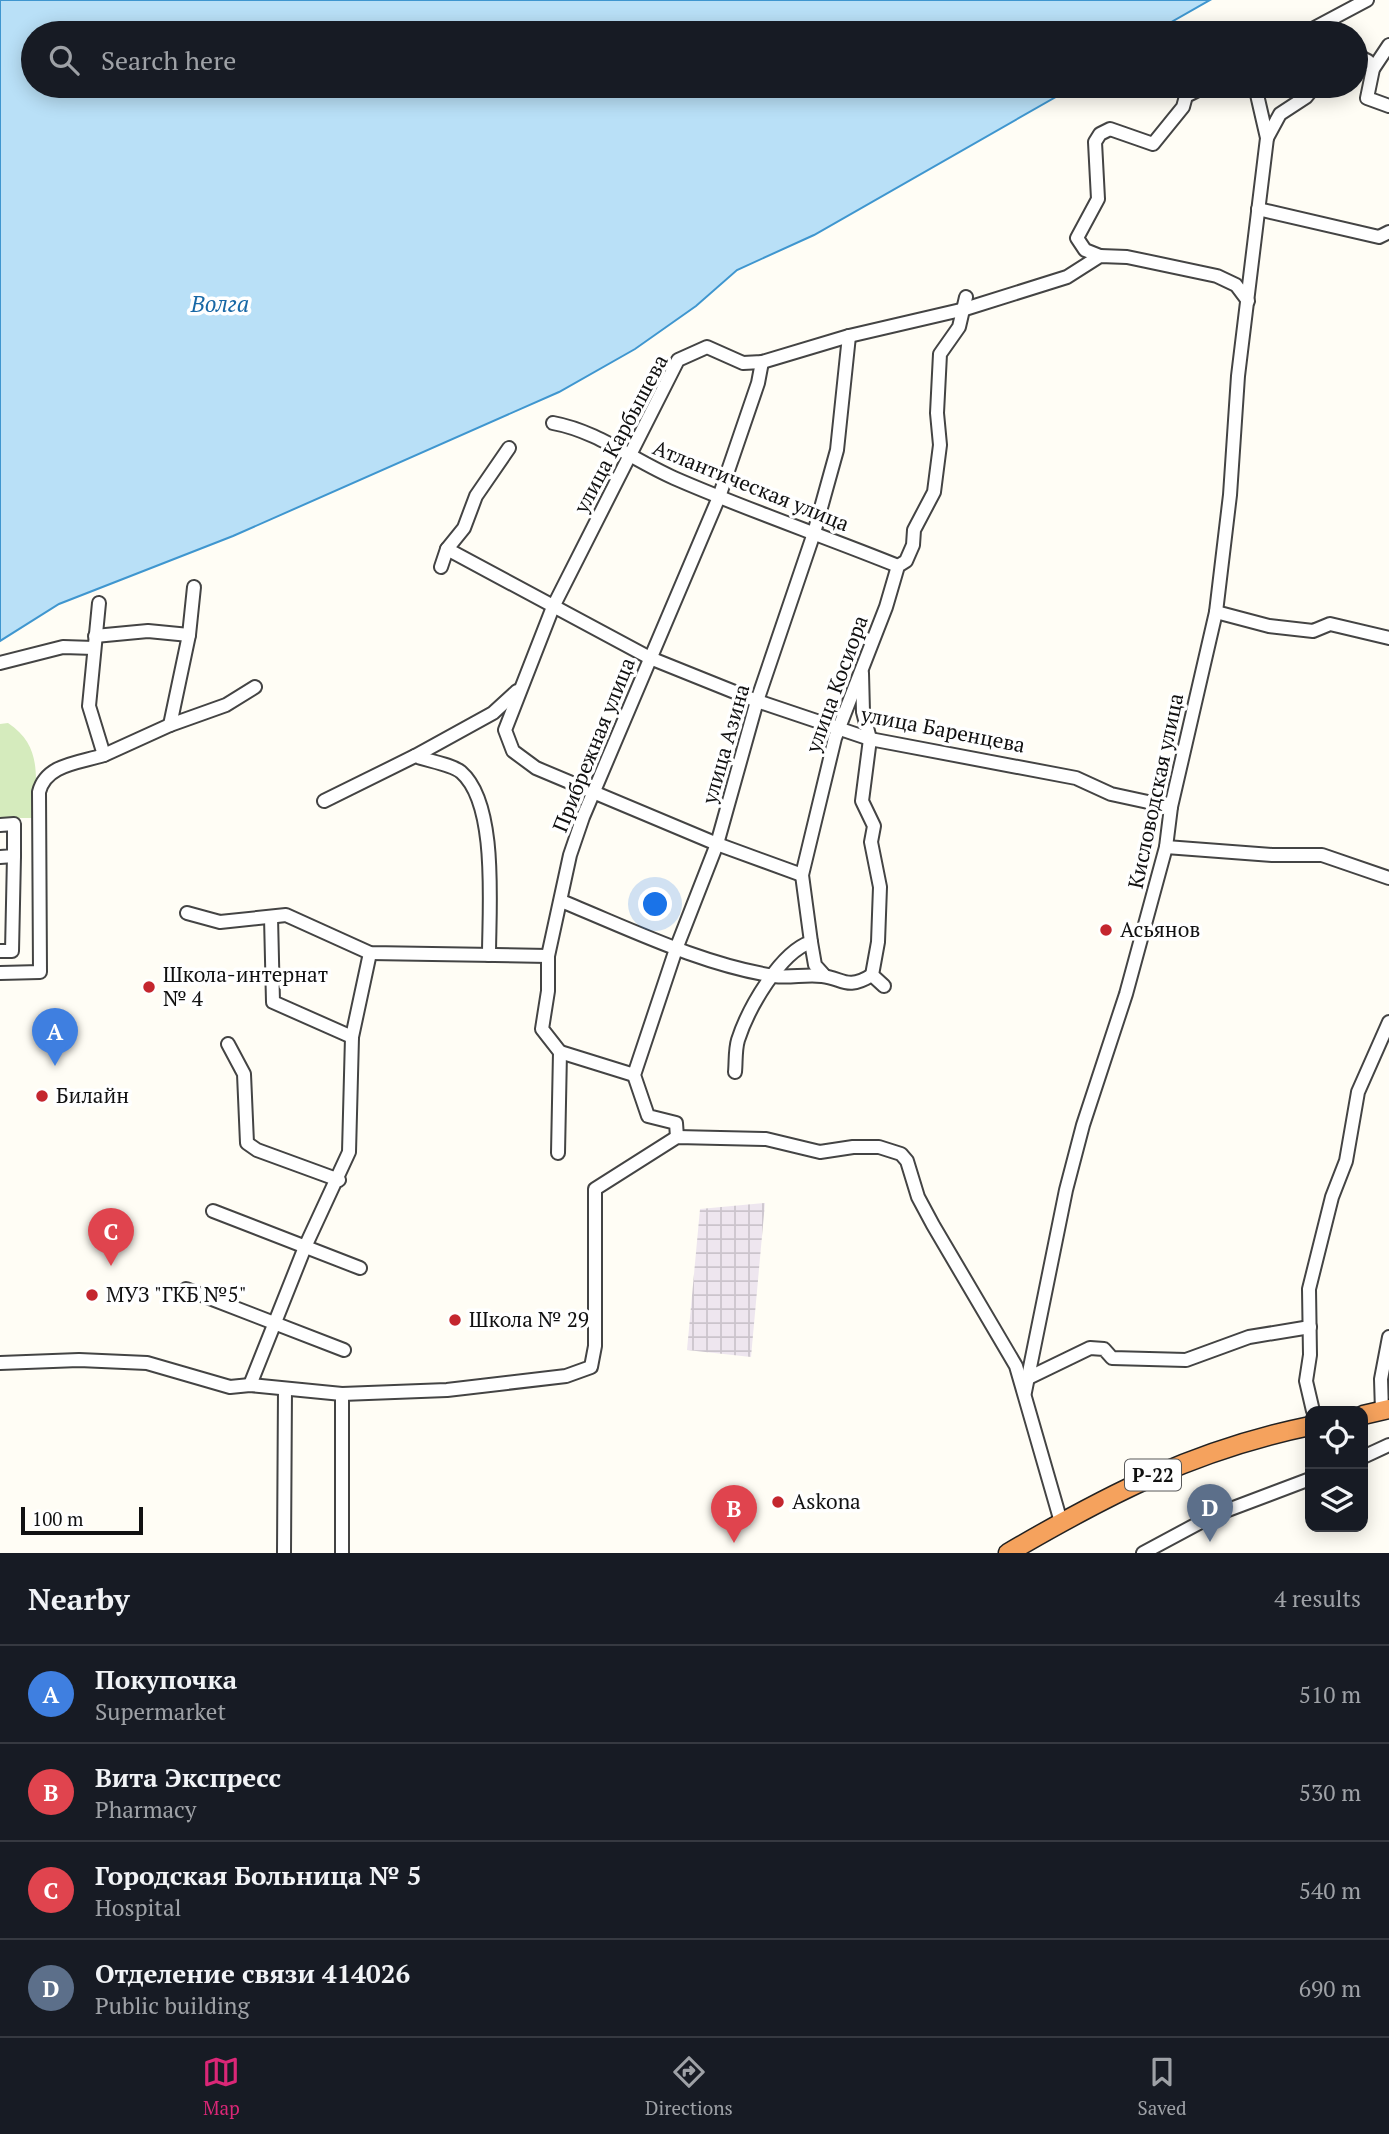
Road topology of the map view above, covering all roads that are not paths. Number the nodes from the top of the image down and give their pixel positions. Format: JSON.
{"nodes":[{"id":1,"x":1367,"y":0,"type":"edge"},
{"id":2,"x":1330,"y":21,"type":"edge"},
{"id":3,"x":1389,"y":44,"type":"edge"},
{"id":4,"x":1368,"y":61,"type":"edge"},
{"id":5,"x":1373,"y":69,"type":"junction"},
{"id":6,"x":1368,"y":93,"type":"edge"},
{"id":7,"x":1186,"y":98,"type":"edge"},
{"id":8,"x":1258,"y":98,"type":"edge"},
{"id":9,"x":1304,"y":98,"type":"edge"},
{"id":10,"x":1367,"y":98,"type":"edge"},
{"id":11,"x":1389,"y":106,"type":"edge"},
{"id":12,"x":1267,"y":138,"type":"junction"},
{"id":13,"x":1258,"y":209,"type":"junction"},
{"id":14,"x":1389,"y":232,"type":"edge"},
{"id":15,"x":1100,"y":256,"type":"junction"},
{"id":16,"x":1248,"y":301,"type":"junction"},
{"id":17,"x":965,"y":303,"type":"junction"},
{"id":18,"x":849,"y":336,"type":"junction"},
{"id":19,"x":762,"y":362,"type":"junction"},
{"id":20,"x":553,"y":422,"type":"dead end"},
{"id":21,"x":509,"y":448,"type":"dead end"},
{"id":22,"x":630,"y":456,"type":"junction"},
{"id":23,"x":719,"y":497,"type":"junction"},
{"id":24,"x":814,"y":533,"type":"junction"},
{"id":25,"x":447,"y":549,"type":"junction"},
{"id":26,"x":898,"y":566,"type":"junction"},
{"id":27,"x":441,"y":567,"type":"dead end"},
{"id":28,"x":194,"y":587,"type":"dead end"},
{"id":29,"x":99,"y":603,"type":"dead end"},
{"id":30,"x":553,"y":607,"type":"junction"},
{"id":31,"x":1216,"y":612,"type":"junction"},
{"id":32,"x":189,"y":635,"type":"junction"},
{"id":33,"x":1389,"y":638,"type":"edge"},
{"id":34,"x":94,"y":642,"type":"junction"},
{"id":35,"x":650,"y":658,"type":"junction"},
{"id":36,"x":0,"y":663,"type":"edge"},
{"id":37,"x":863,"y":664,"type":"junction"},
{"id":38,"x":521,"y":686,"type":"junction"},
{"id":39,"x":255,"y":687,"type":"dead end"},
{"id":40,"x":757,"y":701,"type":"junction"},
{"id":41,"x":170,"y":725,"type":"junction"},
{"id":42,"x":837,"y":729,"type":"junction"},
{"id":43,"x":870,"y":739,"type":"junction"},
{"id":44,"x":104,"y":755,"type":"junction"},
{"id":45,"x":415,"y":756,"type":"junction"},
{"id":46,"x":595,"y":792,"type":"junction"},
{"id":47,"x":324,"y":801,"type":"dead end"},
{"id":48,"x":1171,"y":807,"type":"junction"},
{"id":49,"x":0,"y":825,"type":"edge"},
{"id":50,"x":717,"y":844,"type":"junction"},
{"id":51,"x":1166,"y":847,"type":"junction"},
{"id":52,"x":14,"y":856,"type":"junction"},
{"id":53,"x":0,"y":857,"type":"edge"},
{"id":54,"x":802,"y":875,"type":"junction"},
{"id":55,"x":1389,"y":878,"type":"edge"},
{"id":56,"x":561,"y":901,"type":"junction"},
{"id":57,"x":187,"y":913,"type":"dead end"},
{"id":58,"x":271,"y":917,"type":"junction"},
{"id":59,"x":811,"y":942,"type":"junction"},
{"id":60,"x":676,"y":948,"type":"junction"},
{"id":61,"x":0,"y":951,"type":"edge"},
{"id":62,"x":370,"y":953,"type":"junction"},
{"id":63,"x":489,"y":955,"type":"junction"},
{"id":64,"x":548,"y":956,"type":"junction"},
{"id":65,"x":0,"y":973,"type":"edge"},
{"id":66,"x":824,"y":975,"type":"junction"},
{"id":67,"x":872,"y":975,"type":"junction"},
{"id":68,"x":773,"y":976,"type":"junction"},
{"id":69,"x":884,"y":986,"type":"dead end"},
{"id":70,"x":1389,"y":1022,"type":"edge"},
{"id":71,"x":352,"y":1037,"type":"junction"},
{"id":72,"x":228,"y":1044,"type":"dead end"},
{"id":73,"x":561,"y":1052,"type":"junction"},
{"id":74,"x":734,"y":1072,"type":"dead end"},
{"id":75,"x":634,"y":1074,"type":"junction"},
{"id":76,"x":677,"y":1137,"type":"junction"},
{"id":77,"x":558,"y":1153,"type":"dead end"},
{"id":78,"x":339,"y":1180,"type":"junction"},
{"id":79,"x":213,"y":1211,"type":"dead end"},
{"id":80,"x":305,"y":1247,"type":"junction"},
{"id":81,"x":360,"y":1268,"type":"dead end"},
{"id":82,"x":186,"y":1289,"type":"dead end"},
{"id":83,"x":276,"y":1324,"type":"junction"},
{"id":84,"x":1310,"y":1327,"type":"junction"},
{"id":85,"x":1389,"y":1336,"type":"edge"},
{"id":86,"x":344,"y":1350,"type":"dead end"},
{"id":87,"x":0,"y":1363,"type":"edge"},
{"id":88,"x":1026,"y":1379,"type":"junction"},
{"id":89,"x":250,"y":1385,"type":"junction"},
{"id":90,"x":285,"y":1389,"type":"junction"},
{"id":91,"x":342,"y":1394,"type":"junction"},
{"id":92,"x":1024,"y":1403,"type":"junction"},
{"id":93,"x":1312,"y":1406,"type":"edge"},
{"id":94,"x":1385,"y":1410,"type":"edge"},
{"id":95,"x":1305,"y":1427,"type":"edge"},
{"id":96,"x":1389,"y":1446,"type":"edge"},
{"id":97,"x":1368,"y":1455,"type":"edge"},
{"id":98,"x":1305,"y":1481,"type":"edge"},
{"id":99,"x":1061,"y":1522,"type":"junction"},
{"id":100,"x":284,"y":1553,"type":"edge"},
{"id":101,"x":342,"y":1553,"type":"edge"},
{"id":102,"x":1008,"y":1553,"type":"edge"},
{"id":103,"x":1143,"y":1553,"type":"edge"}],
"edges":[{"from":1,"to":2,"type":"street"},
{"from":3,"to":5,"type":"street"},
{"from":4,"to":5,"type":"street"},
{"from":5,"to":6,"type":"street"},
{"from":7,"to":15,"type":"street"},
{"from":8,"to":12,"type":"street"},
{"from":9,"to":12,"type":"street"},
{"from":10,"to":11,"type":"street"},
{"from":12,"to":13,"type":"street","name":"Кисловодская улица"},
{"from":13,"to":14,"type":"street"},
{"from":13,"to":16,"type":"street","name":"Кисловодская улица"},
{"from":15,"to":16,"type":"street"},
{"from":15,"to":17,"type":"street","name":"улица Карбышева"},
{"from":16,"to":31,"type":"street","name":"Кисловодская улица"},
{"from":17,"to":18,"type":"street","name":"улица Карбышева"},
{"from":17,"to":26,"type":"street","name":"улица Косиора"},
{"from":18,"to":19,"type":"street","name":"улица Карбышева"},
{"from":18,"to":24,"type":"street","name":"улица Азина"},
{"from":19,"to":22,"type":"street","name":"улица Карбышева"},
{"from":19,"to":23,"type":"street","name":"Прибрежная улица"},
{"from":20,"to":22,"type":"street","name":"Атлантическая улица"},
{"from":21,"to":25,"type":"street"},
{"from":22,"to":23,"type":"street","name":"Атлантическая улица"},
{"from":22,"to":30,"type":"street","name":"улица Карбышева"},
{"from":23,"to":24,"type":"street","name":"Атлантическая улица"},
{"from":23,"to":35,"type":"street","name":"Прибрежная улица"},
{"from":24,"to":26,"type":"street","name":"Атлантическая улица"},
{"from":24,"to":40,"type":"street","name":"улица Азина"},
{"from":25,"to":27,"type":"street"},
{"from":25,"to":30,"type":"street","name":"улица Баренцева"},
{"from":26,"to":37,"type":"street","name":"улица Косиора"},
{"from":28,"to":32,"type":"street"},
{"from":29,"to":34,"type":"street"},
{"from":30,"to":35,"type":"street","name":"улица Баренцева"},
{"from":30,"to":38,"type":"street","name":"улица Карбышева"},
{"from":31,"to":33,"type":"street"},
{"from":31,"to":48,"type":"street","name":"Кисловодская улица"},
{"from":32,"to":34,"type":"street"},
{"from":32,"to":41,"type":"street"},
{"from":34,"to":36,"type":"street"},
{"from":34,"to":44,"type":"street"},
{"from":35,"to":40,"type":"street","name":"улица Баренцева"},
{"from":35,"to":46,"type":"street","name":"Прибрежная улица"},
{"from":37,"to":42,"type":"street","name":"улица Косиора"},
{"from":37,"to":43,"type":"street"},
{"from":38,"to":45,"type":"street"},
{"from":38,"to":46,"type":"street","name":"улица Карбышева"},
{"from":39,"to":41,"type":"street"},
{"from":40,"to":42,"type":"street","name":"улица Баренцева"},
{"from":40,"to":50,"type":"street","name":"улица Азина"},
{"from":41,"to":44,"type":"street"},
{"from":42,"to":43,"type":"street","name":"улица Баренцева"},
{"from":42,"to":54,"type":"street","name":"улица Косиора"},
{"from":43,"to":48,"type":"street","name":"улица Баренцева"},
{"from":43,"to":67,"type":"street"},
{"from":44,"to":65,"type":"street"},
{"from":45,"to":47,"type":"street"},
{"from":45,"to":63,"type":"street"},
{"from":46,"to":50,"type":"street","name":"улица Карбышева"},
{"from":46,"to":56,"type":"street","name":"Прибрежная улица"},
{"from":48,"to":51,"type":"street","name":"Кисловодская улица"},
{"from":49,"to":52,"type":"street"},
{"from":50,"to":54,"type":"street","name":"улица Карбышева"},
{"from":50,"to":60,"type":"street","name":"улица Азина"},
{"from":51,"to":55,"type":"street"},
{"from":51,"to":88,"type":"street","name":"Кисловодская улица"},
{"from":52,"to":53,"type":"street"},
{"from":52,"to":61,"type":"street"},
{"from":54,"to":59,"type":"street","name":"улица Косиора"},
{"from":56,"to":60,"type":"street"},
{"from":56,"to":64,"type":"street","name":"Прибрежная улица"},
{"from":57,"to":58,"type":"street"},
{"from":58,"to":62,"type":"street"},
{"from":58,"to":71,"type":"street"},
{"from":59,"to":66,"type":"street","name":"улица Косиора"},
{"from":59,"to":68,"type":"street"},
{"from":60,"to":68,"type":"street"},
{"from":60,"to":75,"type":"street","name":"улица Азина"},
{"from":62,"to":63,"type":"street"},
{"from":62,"to":71,"type":"street"},
{"from":63,"to":64,"type":"street"},
{"from":64,"to":73,"type":"street","name":"Прибрежная улица"},
{"from":66,"to":67,"type":"street"},
{"from":66,"to":68,"type":"street"},
{"from":67,"to":69,"type":"street"},
{"from":68,"to":74,"type":"street"},
{"from":70,"to":84,"type":"street"},
{"from":71,"to":78,"type":"street"},
{"from":72,"to":78,"type":"street"},
{"from":73,"to":75,"type":"street"},
{"from":73,"to":77,"type":"street"},
{"from":75,"to":76,"type":"street"},
{"from":76,"to":91,"type":"street"},
{"from":76,"to":92,"type":"street"},
{"from":78,"to":80,"type":"street"},
{"from":79,"to":80,"type":"street"},
{"from":80,"to":81,"type":"street"},
{"from":80,"to":83,"type":"street"},
{"from":82,"to":83,"type":"street"},
{"from":83,"to":86,"type":"street"},
{"from":83,"to":89,"type":"street"},
{"from":84,"to":88,"type":"street"},
{"from":84,"to":93,"type":"street"},
{"from":85,"to":94,"type":"street"},
{"from":87,"to":89,"type":"street"},
{"from":88,"to":92,"type":"street","name":"Кисловодская улица"},
{"from":89,"to":90,"type":"street"},
{"from":90,"to":91,"type":"street"},
{"from":90,"to":100,"type":"street"},
{"from":91,"to":101,"type":"street"},
{"from":92,"to":99,"type":"street"},
{"from":95,"to":99,"type":"highway","number":"Р-22"},
{"from":96,"to":97,"type":"street"},
{"from":98,"to":103,"type":"street"},
{"from":99,"to":102,"type":"highway","number":"Р-22"}]}
